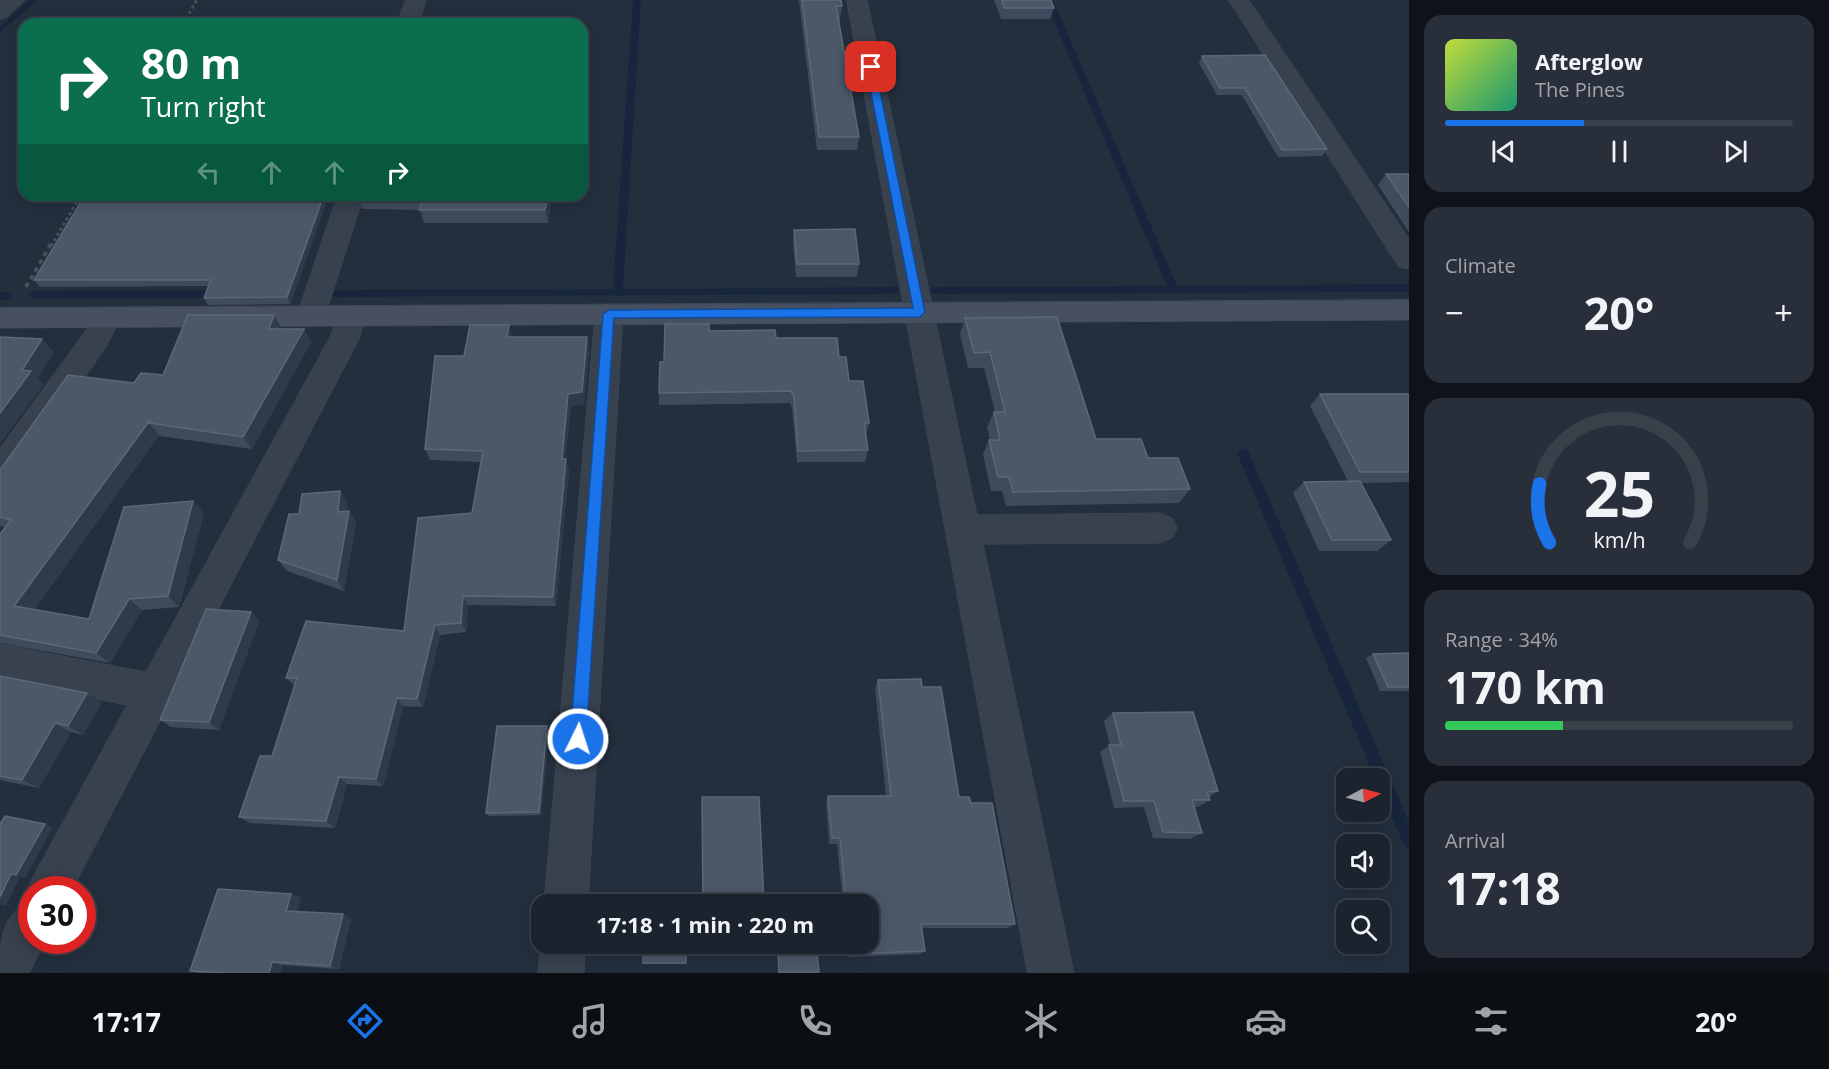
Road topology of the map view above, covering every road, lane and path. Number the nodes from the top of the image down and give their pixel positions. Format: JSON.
{"nodes":[{"id":1,"x":15,"y":0,"type":"edge"},
{"id":2,"x":197,"y":0,"type":"edge"},
{"id":3,"x":416,"y":0,"type":"edge"},
{"id":4,"x":857,"y":0,"type":"edge"},
{"id":5,"x":1239,"y":0,"type":"edge"},
{"id":6,"x":0,"y":13,"type":"edge"},
{"id":7,"x":186,"y":18,"type":"edge"},
{"id":8,"x":410,"y":18,"type":"edge"},
{"id":9,"x":77,"y":201,"type":"edge"},
{"id":10,"x":349,"y":201,"type":"edge"},
{"id":11,"x":1409,"y":260,"type":"edge"},
{"id":12,"x":1409,"y":310,"type":"edge"},
{"id":13,"x":920,"y":312,"type":"junction"},
{"id":14,"x":609,"y":314,"type":"junction"},
{"id":15,"x":311,"y":316,"type":"junction"},
{"id":16,"x":351,"y":316,"type":"junction"},
{"id":17,"x":107,"y":317,"type":"junction"},
{"id":18,"x":4,"y":318,"type":"edge"},
{"id":19,"x":0,"y":473,"type":"edge"},
{"id":20,"x":1160,"y":528,"type":"dead end"},
{"id":21,"x":963,"y":530,"type":"junction"},
{"id":22,"x":0,"y":662,"type":"edge"},
{"id":23,"x":154,"y":692,"type":"junction"},
{"id":24,"x":56,"y":876,"type":"edge"},
{"id":25,"x":567,"y":894,"type":"edge"},
{"id":26,"x":18,"y":948,"type":"edge"},
{"id":27,"x":562,"y":954,"type":"edge"},
{"id":28,"x":4,"y":973,"type":"edge"},
{"id":29,"x":561,"y":973,"type":"edge"},
{"id":30,"x":1050,"y":973,"type":"edge"}],
"edges":[{"from":1,"to":6,"type":"street"},
{"from":2,"to":7,"type":"path"},
{"from":3,"to":8,"type":"street"},
{"from":4,"to":13,"type":"street"},
{"from":5,"to":11,"type":"street"},
{"from":9,"to":18,"type":"path"},
{"from":10,"to":15,"type":"street"},
{"from":12,"to":13,"type":"street"},
{"from":13,"to":14,"type":"street"},
{"from":13,"to":21,"type":"street"},
{"from":14,"to":16,"type":"street"},
{"from":14,"to":25,"type":"street"},
{"from":15,"to":16,"type":"street"},
{"from":15,"to":17,"type":"street"},
{"from":16,"to":23,"type":"street"},
{"from":17,"to":18,"type":"street"},
{"from":17,"to":19,"type":"street"},
{"from":20,"to":21,"type":"street"},
{"from":21,"to":30,"type":"street"},
{"from":22,"to":23,"type":"street"},
{"from":23,"to":24,"type":"street"},
{"from":26,"to":28,"type":"street"},
{"from":27,"to":29,"type":"street"}]}
